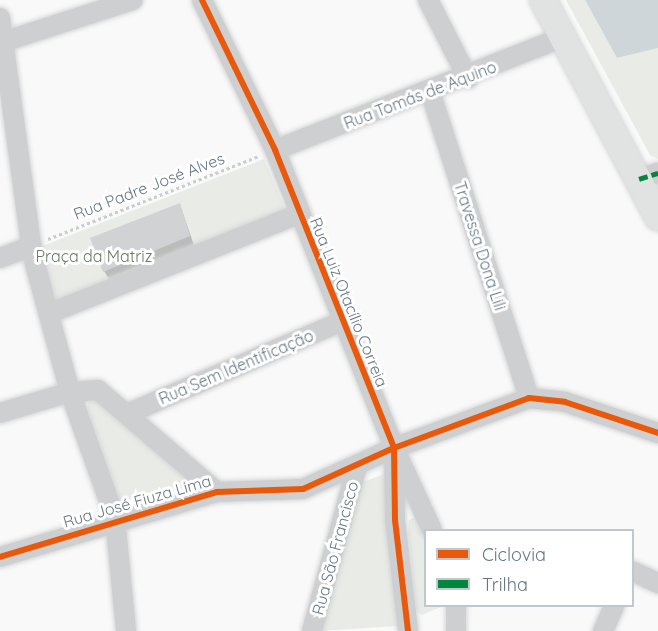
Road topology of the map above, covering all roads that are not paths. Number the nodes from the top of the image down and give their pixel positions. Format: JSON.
{"nodes":[{"id":1,"x":133,"y":0,"type":"edge"},
{"id":2,"x":202,"y":0,"type":"edge"},
{"id":3,"x":428,"y":0,"type":"edge"},
{"id":4,"x":543,"y":0,"type":"edge"},
{"id":5,"x":0,"y":18,"type":"edge"},
{"id":6,"x":563,"y":37,"type":"junction"},
{"id":7,"x":6,"y":41,"type":"junction"},
{"id":8,"x":468,"y":78,"type":"junction"},
{"id":9,"x":431,"y":94,"type":"junction"},
{"id":10,"x":275,"y":150,"type":"junction"},
{"id":11,"x":649,"y":176,"type":"edge"},
{"id":12,"x":299,"y":214,"type":"junction"},
{"id":13,"x":658,"y":217,"type":"edge"},
{"id":14,"x":32,"y":246,"type":"junction"},
{"id":15,"x":0,"y":258,"type":"edge"},
{"id":16,"x":50,"y":313,"type":"junction"},
{"id":17,"x":343,"y":321,"type":"junction"},
{"id":18,"x":70,"y":392,"type":"junction"},
{"id":19,"x":529,"y":398,"type":"junction"},
{"id":20,"x":0,"y":413,"type":"edge"},
{"id":21,"x":129,"y":413,"type":"junction"},
{"id":22,"x":658,"y":433,"type":"edge"},
{"id":23,"x":394,"y":448,"type":"junction"},
{"id":24,"x":357,"y":466,"type":"junction"},
{"id":25,"x":217,"y":492,"type":"junction"},
{"id":26,"x":115,"y":519,"type":"junction"},
{"id":27,"x":431,"y":529,"type":"edge"},
{"id":28,"x":0,"y":557,"type":"edge"},
{"id":29,"x":634,"y":571,"type":"edge"},
{"id":30,"x":658,"y":583,"type":"edge"},
{"id":31,"x":456,"y":607,"type":"edge"},
{"id":32,"x":614,"y":607,"type":"edge"},
{"id":33,"x":126,"y":631,"type":"edge"},
{"id":34,"x":312,"y":631,"type":"edge"},
{"id":35,"x":408,"y":631,"type":"edge"},
{"id":36,"x":456,"y":631,"type":"edge"},
{"id":37,"x":603,"y":631,"type":"edge"}],
"edges":[{"from":1,"to":7,"type":"street"},
{"from":2,"to":10,"type":"street","name":"Rua Luiz Otacílio Correia"},
{"from":3,"to":8,"type":"street"},
{"from":4,"to":6,"type":"main road"},
{"from":5,"to":7,"type":"street"},
{"from":6,"to":8,"type":"street","name":"Rua Tomás de Aquino"},
{"from":6,"to":11,"type":"main road"},
{"from":7,"to":14,"type":"street"},
{"from":8,"to":9,"type":"street","name":"Rua Tomás de Aquino"},
{"from":9,"to":10,"type":"street","name":"Rua Tomás de Aquino"},
{"from":9,"to":19,"type":"street","name":"Travessa Dona Lili"},
{"from":10,"to":12,"type":"street","name":"Rua Luiz Otacílio Correia"},
{"from":11,"to":13,"type":"main road"},
{"from":12,"to":16,"type":"street"},
{"from":12,"to":17,"type":"street","name":"Rua Luiz Otacílio Correia"},
{"from":14,"to":15,"type":"street"},
{"from":14,"to":16,"type":"street"},
{"from":16,"to":18,"type":"street"},
{"from":17,"to":21,"type":"street","name":"Rua Sem Identificação"},
{"from":17,"to":23,"type":"street","name":"Rua Luiz Otacílio Correia"},
{"from":18,"to":20,"type":"street"},
{"from":18,"to":21,"type":"street"},
{"from":18,"to":26,"type":"street"},
{"from":19,"to":22,"type":"street","name":"Rua José Fiuza Lima"},
{"from":19,"to":23,"type":"street","name":"Rua José Fiuza Lima"},
{"from":21,"to":25,"type":"street"},
{"from":23,"to":24,"type":"street","name":"Rua José Fiuza Lima"},
{"from":23,"to":27,"type":"street"},
{"from":23,"to":35,"type":"street","name":"Rua Luiz Otacílio Correia"},
{"from":24,"to":25,"type":"street","name":"Rua José Fiuza Lima"},
{"from":24,"to":34,"type":"street","name":"Rua São Francisco"},
{"from":25,"to":26,"type":"street","name":"Rua José Fiuza Lima"},
{"from":26,"to":28,"type":"street","name":"Rua José Fiuza Lima"},
{"from":26,"to":33,"type":"street"},
{"from":29,"to":30,"type":"street"},
{"from":31,"to":36,"type":"street"},
{"from":32,"to":37,"type":"street"}]}
